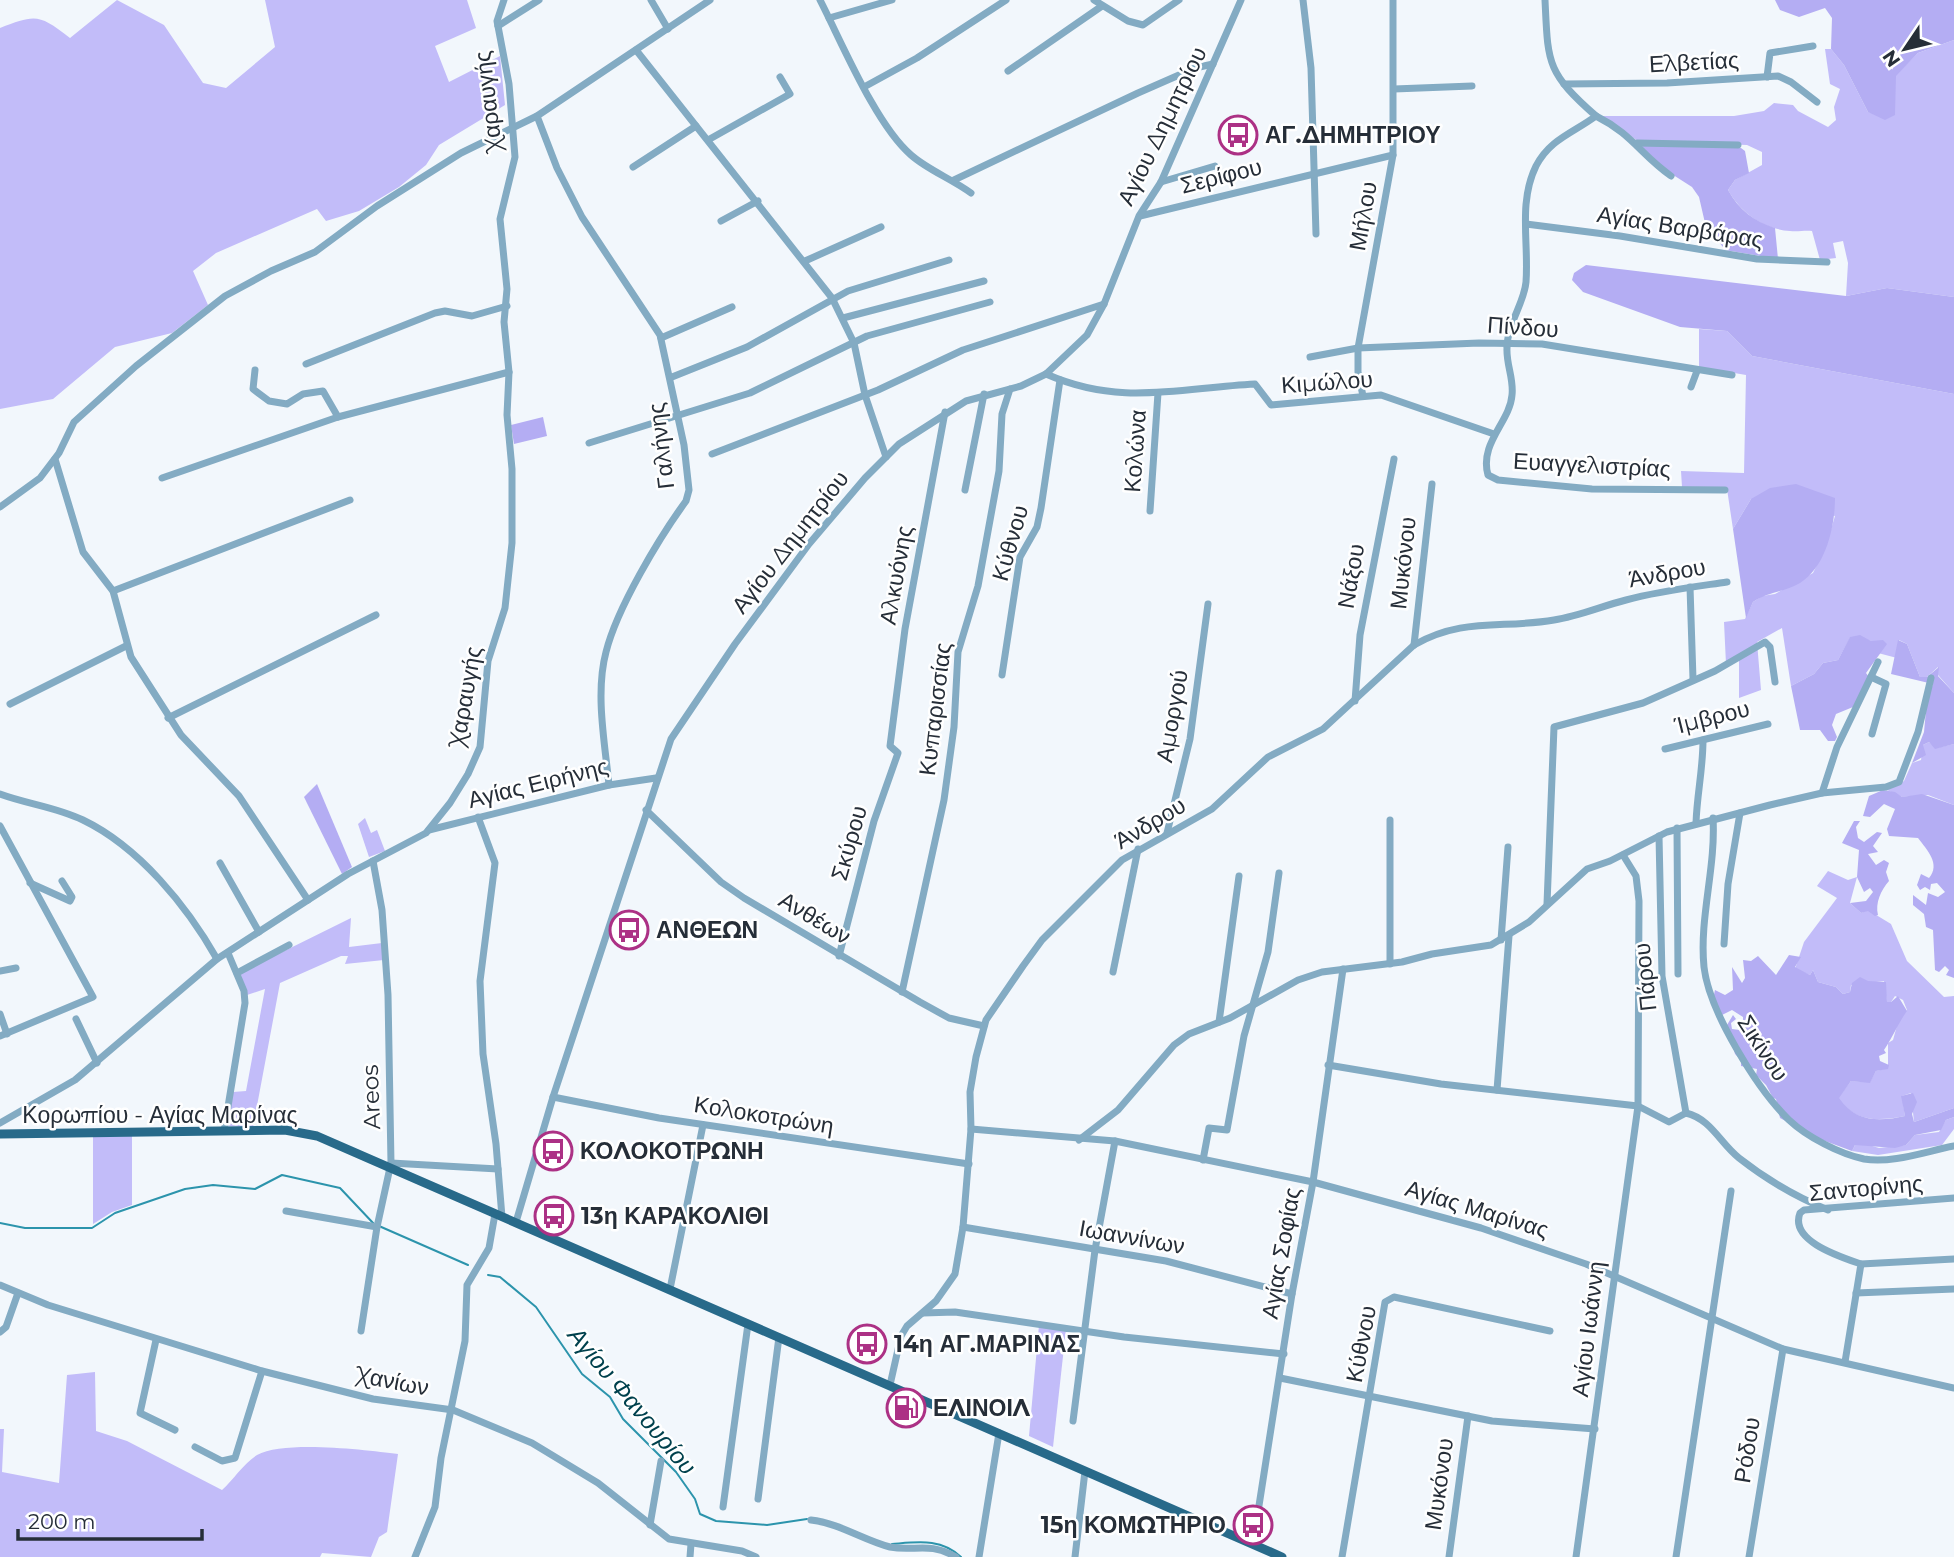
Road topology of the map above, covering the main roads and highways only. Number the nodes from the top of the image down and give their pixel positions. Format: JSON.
{"nodes":[{"id":1,"x":0,"y":1134,"type":"edge"},
{"id":2,"x":1282,"y":1557,"type":"edge"}],
"edges":[{"from":1,"to":2,"type":"main road","name":"Κορωπίου - Αγίας Μαρίνας"}]}
